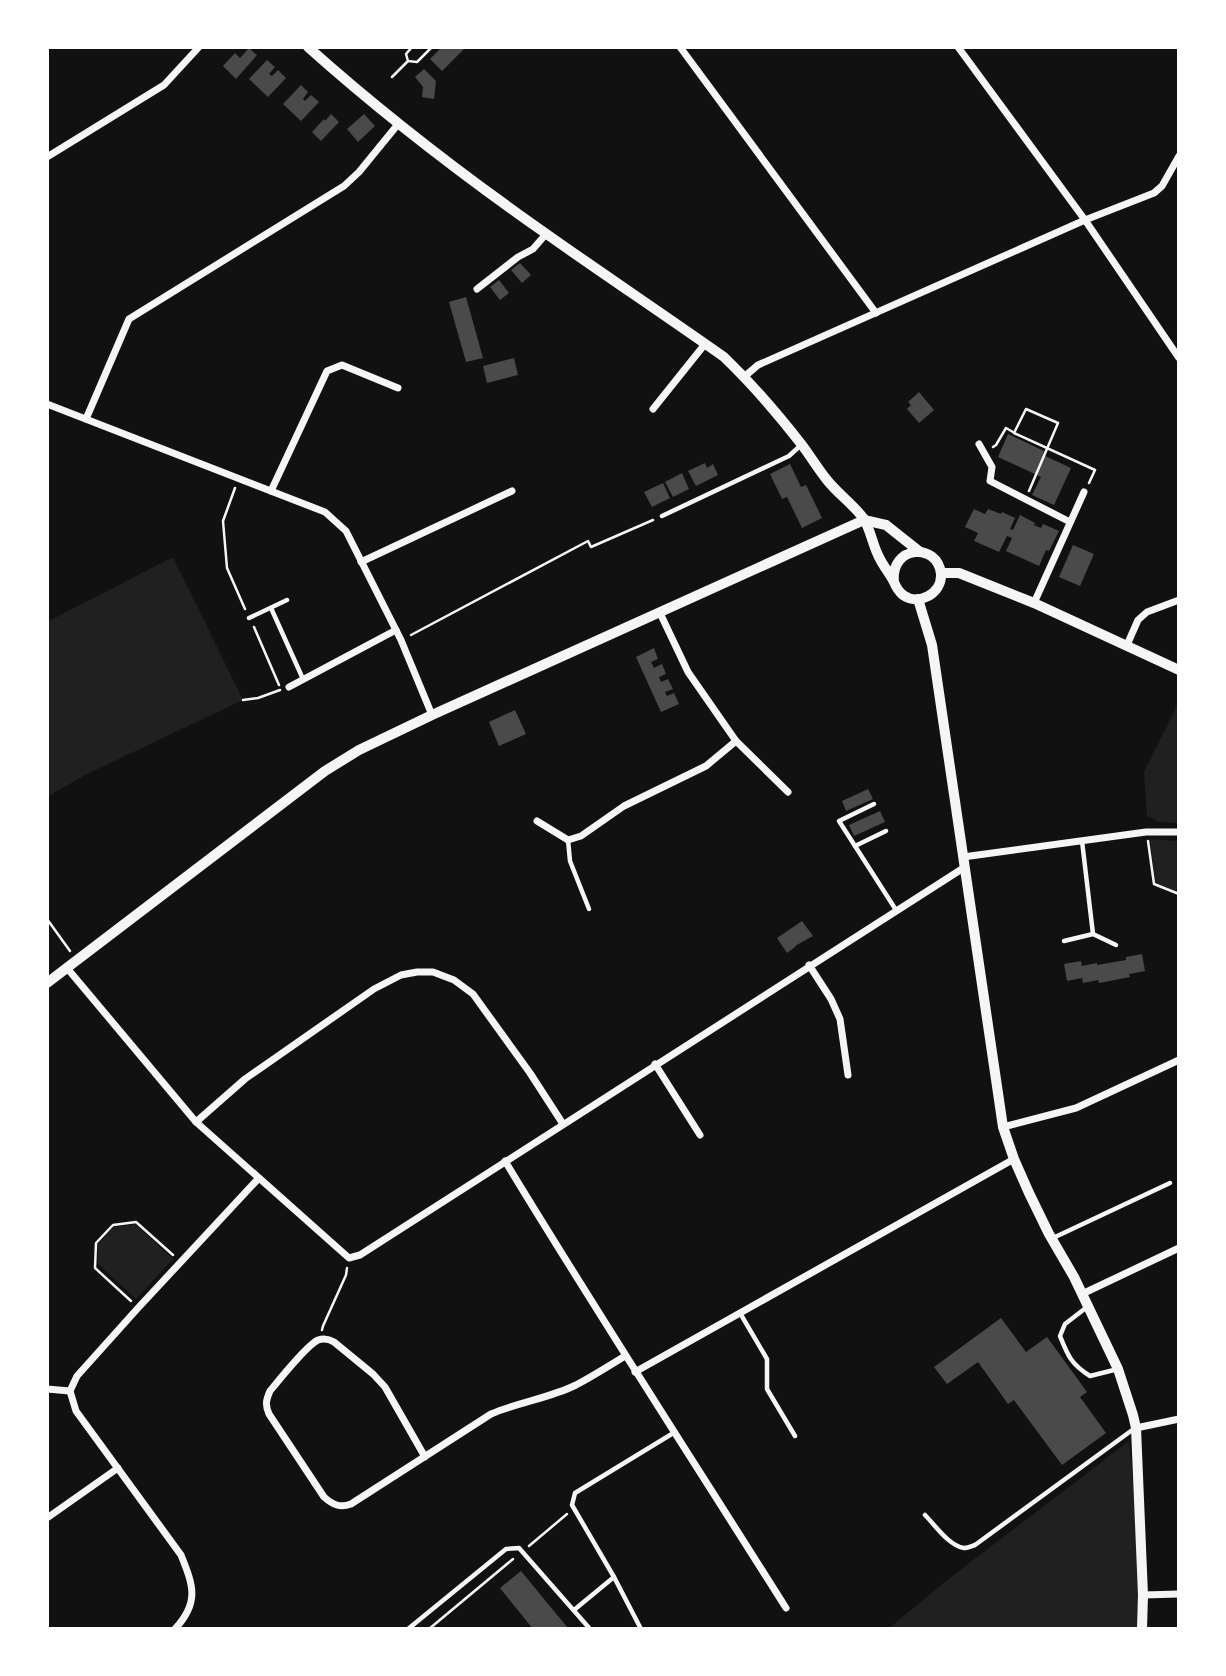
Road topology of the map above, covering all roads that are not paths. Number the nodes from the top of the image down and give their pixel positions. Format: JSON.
{"nodes":[{"id":1,"x":199,"y":47,"type":"edge"},
{"id":2,"x":308,"y":47,"type":"edge"},
{"id":3,"x":680,"y":47,"type":"edge"},
{"id":4,"x":958,"y":47,"type":"edge"},
{"id":5,"x":399,"y":123,"type":"junction"},
{"id":6,"x":1179,"y":156,"type":"edge"},
{"id":7,"x":47,"y":157,"type":"edge"},
{"id":8,"x":1084,"y":220,"type":"junction"},
{"id":9,"x":546,"y":233,"type":"junction"},
{"id":10,"x":477,"y":289,"type":"dead end"},
{"id":11,"x":876,"y":313,"type":"junction"},
{"id":12,"x":705,"y":344,"type":"junction"},
{"id":13,"x":1179,"y":358,"type":"edge"},
{"id":14,"x":744,"y":377,"type":"junction"},
{"id":15,"x":398,"y":388,"type":"dead end"},
{"id":16,"x":47,"y":404,"type":"edge"},
{"id":17,"x":653,"y":409,"type":"dead end"},
{"id":18,"x":86,"y":419,"type":"junction"},
{"id":19,"x":979,"y":444,"type":"dead end"},
{"id":20,"x":801,"y":445,"type":"junction"},
{"id":21,"x":271,"y":491,"type":"junction"},
{"id":22,"x":512,"y":491,"type":"dead end"},
{"id":23,"x":1084,"y":492,"type":"road end"},
{"id":24,"x":662,"y":516,"type":"road end"},
{"id":25,"x":864,"y":520,"type":"junction"},
{"id":26,"x":1070,"y":522,"type":"junction"},
{"id":27,"x":920,"y":552,"type":"junction"},
{"id":28,"x":361,"y":562,"type":"junction"},
{"id":29,"x":941,"y":573,"type":"junction"},
{"id":30,"x":894,"y":582,"type":"junction"},
{"id":31,"x":918,"y":599,"type":"junction"},
{"id":32,"x":287,"y":600,"type":"dead end"},
{"id":33,"x":1179,"y":600,"type":"edge"},
{"id":34,"x":1034,"y":603,"type":"junction"},
{"id":35,"x":271,"y":608,"type":"junction"},
{"id":36,"x":660,"y":614,"type":"junction"},
{"id":37,"x":249,"y":618,"type":"road end"},
{"id":38,"x":396,"y":630,"type":"junction"},
{"id":39,"x":1127,"y":645,"type":"junction"},
{"id":40,"x":1179,"y":670,"type":"edge"},
{"id":41,"x":303,"y":679,"type":"junction"},
{"id":42,"x":289,"y":687,"type":"dead end"},
{"id":43,"x":432,"y":715,"type":"junction"},
{"id":44,"x":736,"y":741,"type":"junction"},
{"id":45,"x":788,"y":792,"type":"dead end"},
{"id":46,"x":874,"y":804,"type":"dead end"},
{"id":47,"x":537,"y":821,"type":"dead end"},
{"id":48,"x":886,"y":831,"type":"dead end"},
{"id":49,"x":1179,"y":832,"type":"edge"},
{"id":50,"x":1082,"y":840,"type":"junction"},
{"id":51,"x":568,"y":841,"type":"junction"},
{"id":52,"x":855,"y":846,"type":"junction"},
{"id":53,"x":964,"y":862,"type":"junction"},
{"id":54,"x":589,"y":909,"type":"dead end"},
{"id":55,"x":896,"y":910,"type":"junction"},
{"id":56,"x":1093,"y":934,"type":"junction"},
{"id":57,"x":1064,"y":941,"type":"dead end"},
{"id":58,"x":1116,"y":945,"type":"dead end"},
{"id":59,"x":72,"y":964,"type":"junction"},
{"id":60,"x":809,"y":965,"type":"junction"},
{"id":61,"x":47,"y":983,"type":"edge"},
{"id":62,"x":1179,"y":1060,"type":"edge"},
{"id":63,"x":655,"y":1064,"type":"junction"},
{"id":64,"x":848,"y":1075,"type":"dead end"},
{"id":65,"x":195,"y":1122,"type":"junction"},
{"id":66,"x":563,"y":1124,"type":"junction"},
{"id":67,"x":1003,"y":1127,"type":"junction"},
{"id":68,"x":700,"y":1135,"type":"dead end"},
{"id":69,"x":1014,"y":1159,"type":"junction"},
{"id":70,"x":505,"y":1161,"type":"junction"},
{"id":71,"x":258,"y":1178,"type":"junction"},
{"id":72,"x":1170,"y":1184,"type":"dead end"},
{"id":73,"x":1051,"y":1238,"type":"junction"},
{"id":74,"x":1179,"y":1248,"type":"edge"},
{"id":75,"x":1082,"y":1294,"type":"junction"},
{"id":76,"x":1088,"y":1307,"type":"junction"},
{"id":77,"x":740,"y":1313,"type":"junction"},
{"id":78,"x":625,"y":1356,"type":"junction"},
{"id":79,"x":1118,"y":1369,"type":"junction"},
{"id":80,"x":635,"y":1372,"type":"junction"},
{"id":81,"x":47,"y":1390,"type":"edge"},
{"id":82,"x":70,"y":1391,"type":"junction"},
{"id":83,"x":1179,"y":1419,"type":"edge"},
{"id":84,"x":1136,"y":1428,"type":"junction"},
{"id":85,"x":675,"y":1432,"type":"junction"},
{"id":86,"x":795,"y":1436,"type":"dead end"},
{"id":87,"x":425,"y":1457,"type":"junction"},
{"id":88,"x":118,"y":1468,"type":"junction"},
{"id":89,"x":925,"y":1515,"type":"dead end"},
{"id":90,"x":47,"y":1518,"type":"edge"},
{"id":91,"x":614,"y":1577,"type":"junction"},
{"id":92,"x":1179,"y":1594,"type":"edge"},
{"id":93,"x":1143,"y":1595,"type":"junction"},
{"id":94,"x":786,"y":1608,"type":"dead end"},
{"id":95,"x":574,"y":1610,"type":"junction"},
{"id":96,"x":175,"y":1629,"type":"edge"},
{"id":97,"x":408,"y":1629,"type":"edge"},
{"id":98,"x":590,"y":1629,"type":"edge"},
{"id":99,"x":641,"y":1629,"type":"edge"},
{"id":100,"x":1142,"y":1629,"type":"edge"}],
"edges":[{"from":1,"to":7,"type":"street"},
{"from":2,"to":5,"type":"street"},
{"from":3,"to":11,"type":"street"},
{"from":4,"to":8,"type":"street"},
{"from":5,"to":9,"type":"street"},
{"from":5,"to":18,"type":"street"},
{"from":6,"to":8,"type":"street"},
{"from":8,"to":11,"type":"street"},
{"from":8,"to":13,"type":"street"},
{"from":9,"to":10,"type":"street"},
{"from":9,"to":12,"type":"street"},
{"from":11,"to":14,"type":"street"},
{"from":12,"to":14,"type":"street"},
{"from":12,"to":17,"type":"street"},
{"from":14,"to":20,"type":"street"},
{"from":15,"to":21,"type":"street"},
{"from":16,"to":18,"type":"street"},
{"from":18,"to":21,"type":"street"},
{"from":19,"to":26,"type":"street"},
{"from":20,"to":24,"type":"lane"},
{"from":20,"to":25,"type":"street"},
{"from":21,"to":28,"type":"street"},
{"from":22,"to":28,"type":"street"},
{"from":23,"to":26,"type":"street"},
{"from":25,"to":27,"type":"street"},
{"from":25,"to":30,"type":"street"},
{"from":25,"to":36,"type":"street"},
{"from":26,"to":34,"type":"street"},
{"from":27,"to":29,"type":"street"},
{"from":27,"to":30,"type":"street"},
{"from":28,"to":38,"type":"street"},
{"from":29,"to":31,"type":"street"},
{"from":29,"to":34,"type":"street"},
{"from":30,"to":31,"type":"street"},
{"from":31,"to":53,"type":"street"},
{"from":32,"to":35,"type":"lane"},
{"from":33,"to":39,"type":"street"},
{"from":34,"to":39,"type":"street"},
{"from":35,"to":37,"type":"lane"},
{"from":35,"to":41,"type":"lane"},
{"from":36,"to":43,"type":"street"},
{"from":36,"to":44,"type":"street"},
{"from":38,"to":41,"type":"street"},
{"from":38,"to":43,"type":"street"},
{"from":39,"to":40,"type":"street"},
{"from":41,"to":42,"type":"street"},
{"from":43,"to":59,"type":"street"},
{"from":44,"to":45,"type":"street"},
{"from":44,"to":51,"type":"street"},
{"from":46,"to":52,"type":"lane"},
{"from":47,"to":51,"type":"street"},
{"from":48,"to":52,"type":"lane"},
{"from":49,"to":50,"type":"street"},
{"from":50,"to":53,"type":"street"},
{"from":50,"to":56,"type":"lane"},
{"from":51,"to":54,"type":"lane"},
{"from":52,"to":55,"type":"lane"},
{"from":53,"to":55,"type":"street"},
{"from":53,"to":67,"type":"street"},
{"from":55,"to":60,"type":"street"},
{"from":56,"to":57,"type":"lane"},
{"from":56,"to":58,"type":"lane"},
{"from":59,"to":61,"type":"street"},
{"from":59,"to":65,"type":"street"},
{"from":60,"to":63,"type":"street"},
{"from":60,"to":64,"type":"street"},
{"from":62,"to":67,"type":"street"},
{"from":63,"to":66,"type":"street"},
{"from":63,"to":68,"type":"street"},
{"from":65,"to":66,"type":"street"},
{"from":65,"to":71,"type":"street"},
{"from":66,"to":70,"type":"street"},
{"from":67,"to":69,"type":"street"},
{"from":69,"to":73,"type":"street"},
{"from":69,"to":77,"type":"street"},
{"from":70,"to":71,"type":"street"},
{"from":70,"to":78,"type":"street"},
{"from":71,"to":82,"type":"street"},
{"from":72,"to":73,"type":"lane"},
{"from":73,"to":75,"type":"street"},
{"from":74,"to":75,"type":"street"},
{"from":75,"to":76,"type":"street"},
{"from":76,"to":79,"type":"street"},
{"from":76,"to":79,"type":"lane"},
{"from":77,"to":80,"type":"street"},
{"from":77,"to":86,"type":"lane"},
{"from":78,"to":80,"type":"street"},
{"from":78,"to":87,"type":"street"},
{"from":79,"to":84,"type":"street"},
{"from":80,"to":85,"type":"street"},
{"from":81,"to":82,"type":"street"},
{"from":82,"to":88,"type":"street"},
{"from":83,"to":84,"type":"street"},
{"from":84,"to":89,"type":"lane"},
{"from":84,"to":93,"type":"street"},
{"from":85,"to":91,"type":"lane"},
{"from":85,"to":94,"type":"street"},
{"from":87,"to":87,"type":"street"},
{"from":88,"to":90,"type":"street"},
{"from":88,"to":96,"type":"street"},
{"from":91,"to":95,"type":"lane"},
{"from":91,"to":99,"type":"lane"},
{"from":92,"to":93,"type":"street"},
{"from":93,"to":100,"type":"street"},
{"from":95,"to":97,"type":"lane"},
{"from":95,"to":98,"type":"lane"}]}
